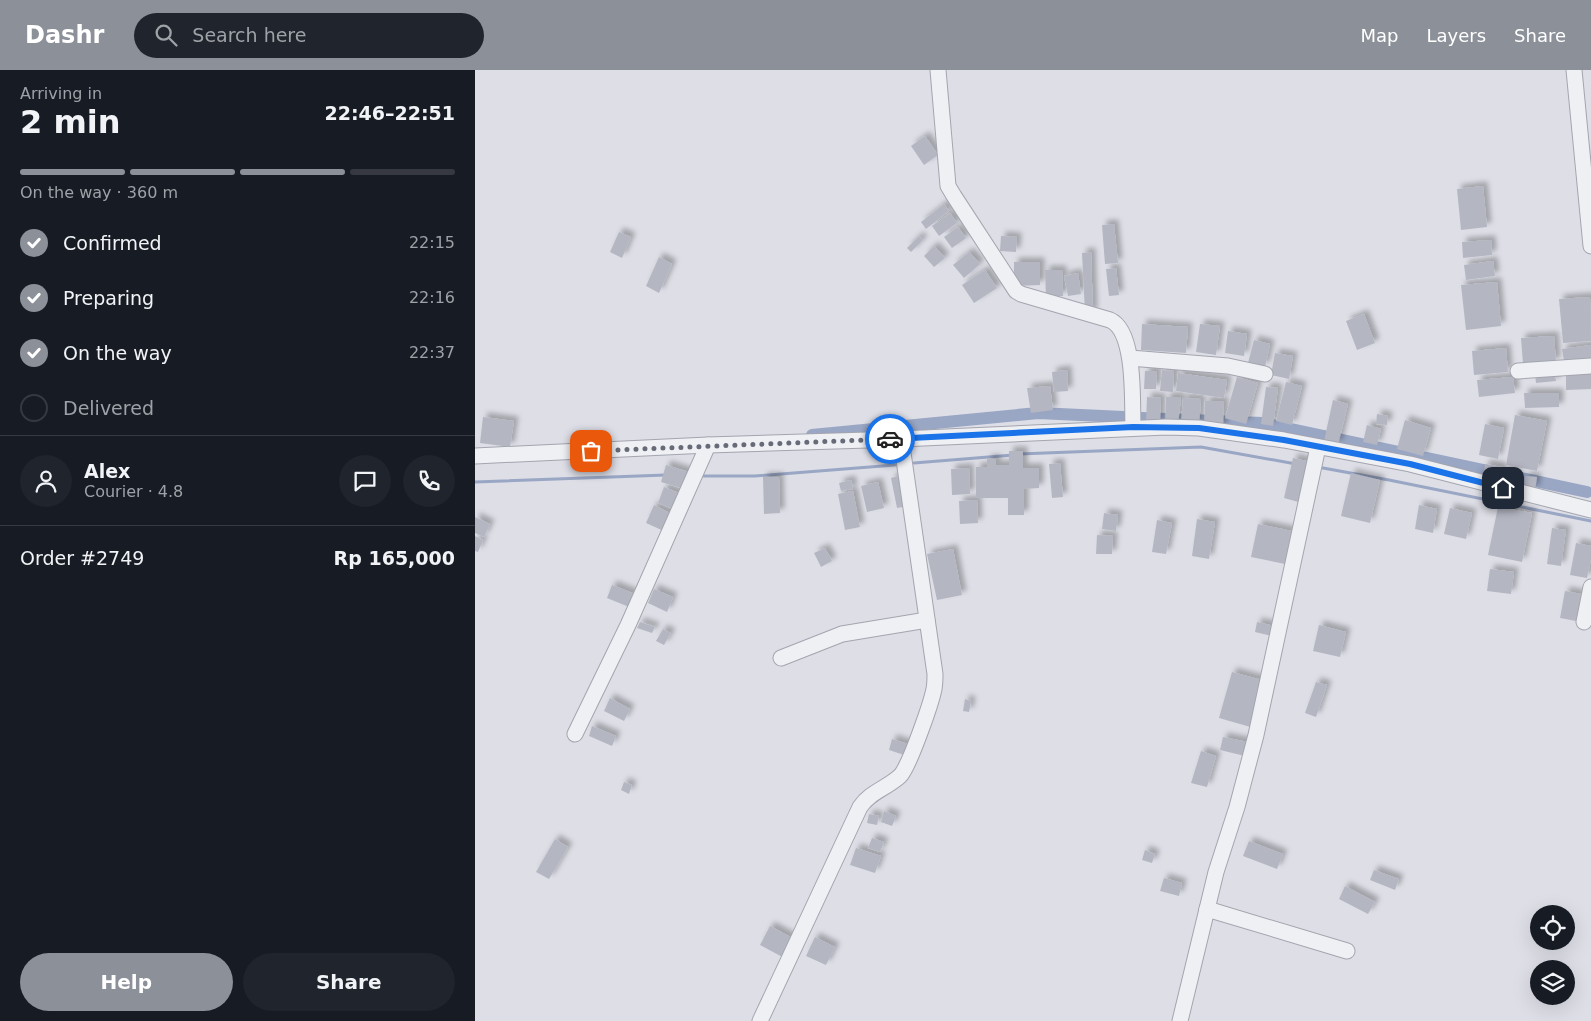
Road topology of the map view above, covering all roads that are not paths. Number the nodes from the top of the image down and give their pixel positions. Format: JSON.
{"nodes":[{"id":1,"x":938,"y":70,"type":"edge"},
{"id":2,"x":1574,"y":70,"type":"edge"},
{"id":3,"x":1591,"y":246,"type":"edge"},
{"id":4,"x":1130,"y":358,"type":"junction"},
{"id":5,"x":1591,"y":366,"type":"edge"},
{"id":6,"x":1518,"y":371,"type":"dead end"},
{"id":7,"x":1265,"y":374,"type":"dead end"},
{"id":8,"x":1133,"y":427,"type":"junction"},
{"id":9,"x":901,"y":439,"type":"junction"},
{"id":10,"x":708,"y":445,"type":"junction"},
{"id":11,"x":1317,"y":447,"type":"junction"},
{"id":12,"x":475,"y":456,"type":"edge"},
{"id":13,"x":1591,"y":510,"type":"edge"},
{"id":14,"x":1591,"y":587,"type":"edge"},
{"id":15,"x":927,"y":620,"type":"junction"},
{"id":16,"x":1584,"y":622,"type":"dead end"},
{"id":17,"x":781,"y":658,"type":"dead end"},
{"id":18,"x":575,"y":734,"type":"dead end"},
{"id":19,"x":1207,"y":909,"type":"junction"},
{"id":20,"x":1347,"y":951,"type":"dead end"},
{"id":21,"x":759,"y":1021,"type":"edge"},
{"id":22,"x":1180,"y":1021,"type":"edge"}],
"edges":[{"from":1,"to":4,"type":"street"},
{"from":2,"to":3,"type":"street"},
{"from":4,"to":7,"type":"street"},
{"from":4,"to":8,"type":"street"},
{"from":5,"to":6,"type":"street"},
{"from":8,"to":9,"type":"street"},
{"from":8,"to":11,"type":"street"},
{"from":9,"to":10,"type":"street"},
{"from":9,"to":15,"type":"street"},
{"from":10,"to":12,"type":"street"},
{"from":10,"to":18,"type":"street"},
{"from":11,"to":13,"type":"street"},
{"from":11,"to":19,"type":"street"},
{"from":14,"to":16,"type":"street"},
{"from":15,"to":17,"type":"street"},
{"from":15,"to":21,"type":"street"},
{"from":19,"to":20,"type":"street"},
{"from":19,"to":22,"type":"street"}]}
